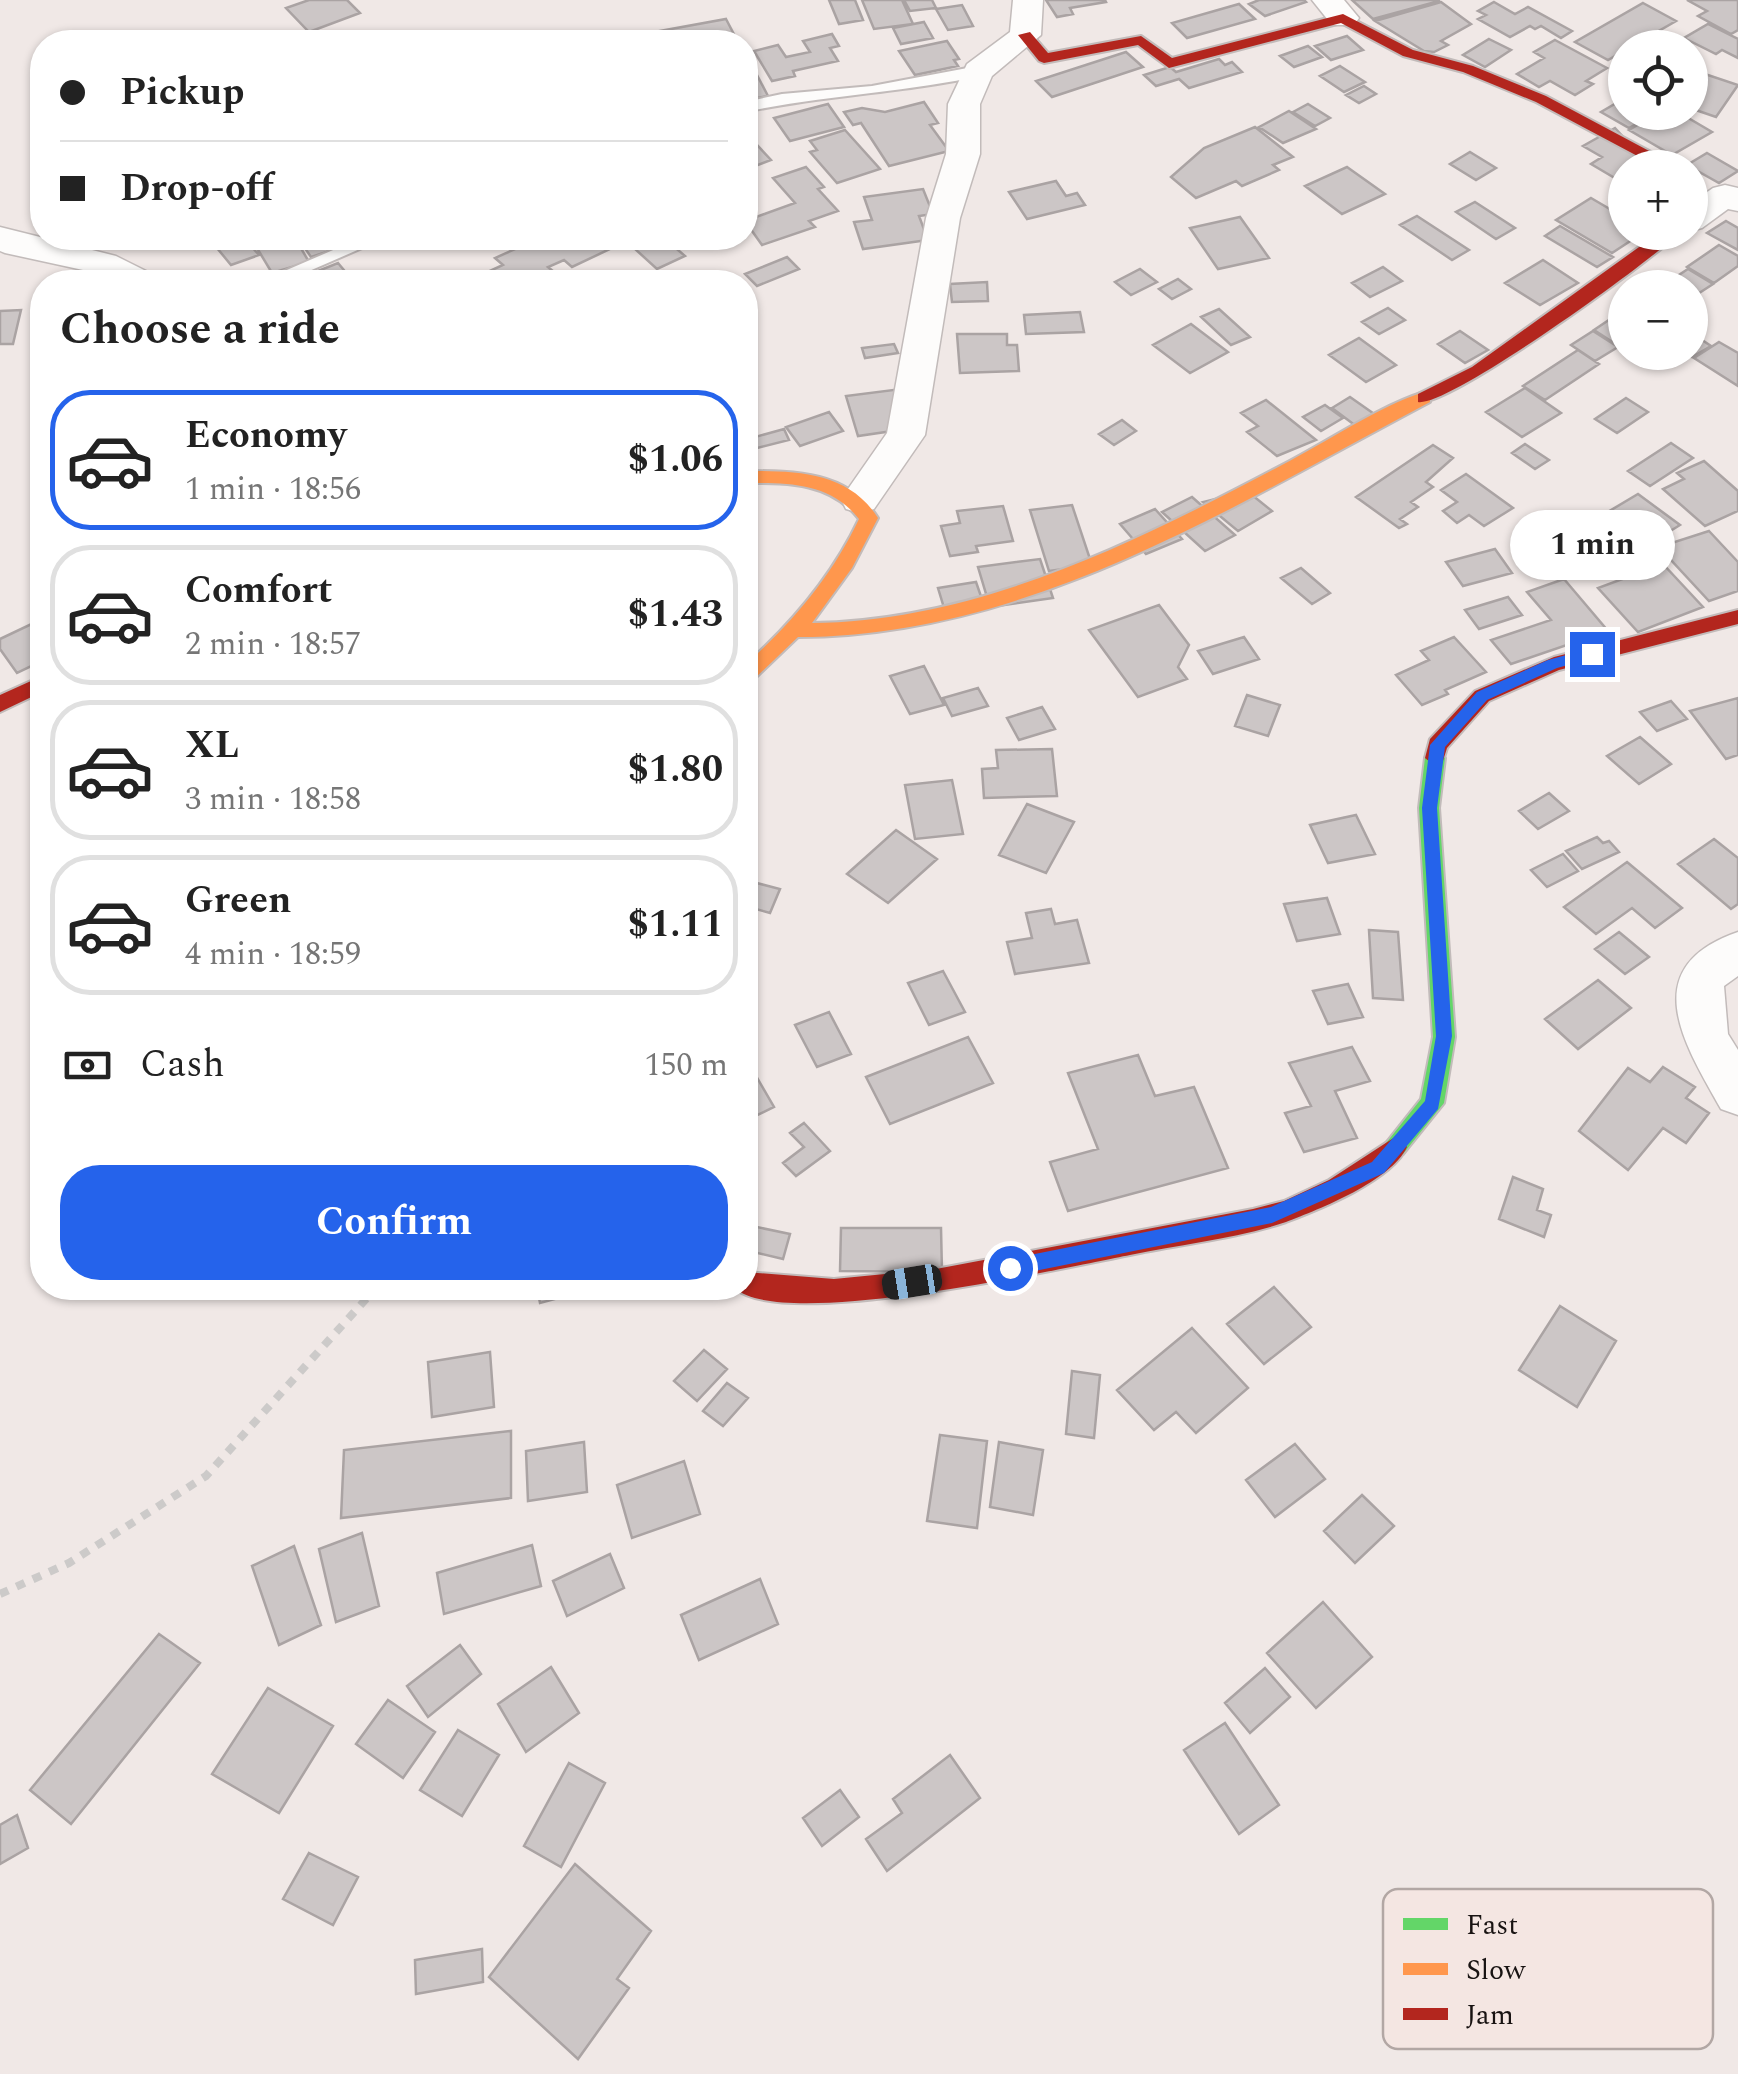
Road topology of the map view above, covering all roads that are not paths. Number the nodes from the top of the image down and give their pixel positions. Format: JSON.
{"nodes":[{"id":1,"x":1335,"y":9,"type":"edge"},
{"id":2,"x":1027,"y":17,"type":"edge"},
{"id":3,"x":978,"y":71,"type":"junction"},
{"id":4,"x":758,"y":104,"type":"edge"},
{"id":5,"x":1639,"y":150,"type":"edge"},
{"id":6,"x":1708,"y":185,"type":"edge"},
{"id":7,"x":1732,"y":198,"type":"edge"},
{"id":8,"x":1708,"y":211,"type":"edge"},
{"id":9,"x":0,"y":238,"type":"edge"},
{"id":10,"x":30,"y":245,"type":"edge"},
{"id":11,"x":54,"y":250,"type":"edge"},
{"id":12,"x":347,"y":250,"type":"edge"},
{"id":13,"x":1647,"y":250,"type":"edge"},
{"id":14,"x":119,"y":270,"type":"edge"},
{"id":15,"x":297,"y":270,"type":"edge"},
{"id":16,"x":758,"y":477,"type":"edge"},
{"id":17,"x":860,"y":499,"type":"junction"},
{"id":18,"x":1738,"y":617,"type":"edge"},
{"id":19,"x":799,"y":630,"type":"junction"},
{"id":20,"x":758,"y":665,"type":"edge"},
{"id":21,"x":30,"y":689,"type":"edge"},
{"id":22,"x":0,"y":704,"type":"edge"},
{"id":23,"x":1738,"y":951,"type":"edge"},
{"id":24,"x":1738,"y":1094,"type":"edge"},
{"id":25,"x":758,"y":1286,"type":"edge"}],
"edges":[{"from":1,"to":2,"type":"street"},
{"from":1,"to":5,"type":"street"},
{"from":2,"to":3,"type":"street"},
{"from":3,"to":4,"type":"lane"},
{"from":3,"to":17,"type":"street"},
{"from":6,"to":7,"type":"street"},
{"from":7,"to":8,"type":"street"},
{"from":9,"to":10,"type":"street"},
{"from":11,"to":14,"type":"street"},
{"from":12,"to":15,"type":"lane"},
{"from":13,"to":19,"type":"street"},
{"from":16,"to":17,"type":"street"},
{"from":17,"to":19,"type":"street"},
{"from":18,"to":25,"type":"street"},
{"from":19,"to":20,"type":"street"},
{"from":21,"to":22,"type":"street"},
{"from":23,"to":24,"type":"street"}]}
